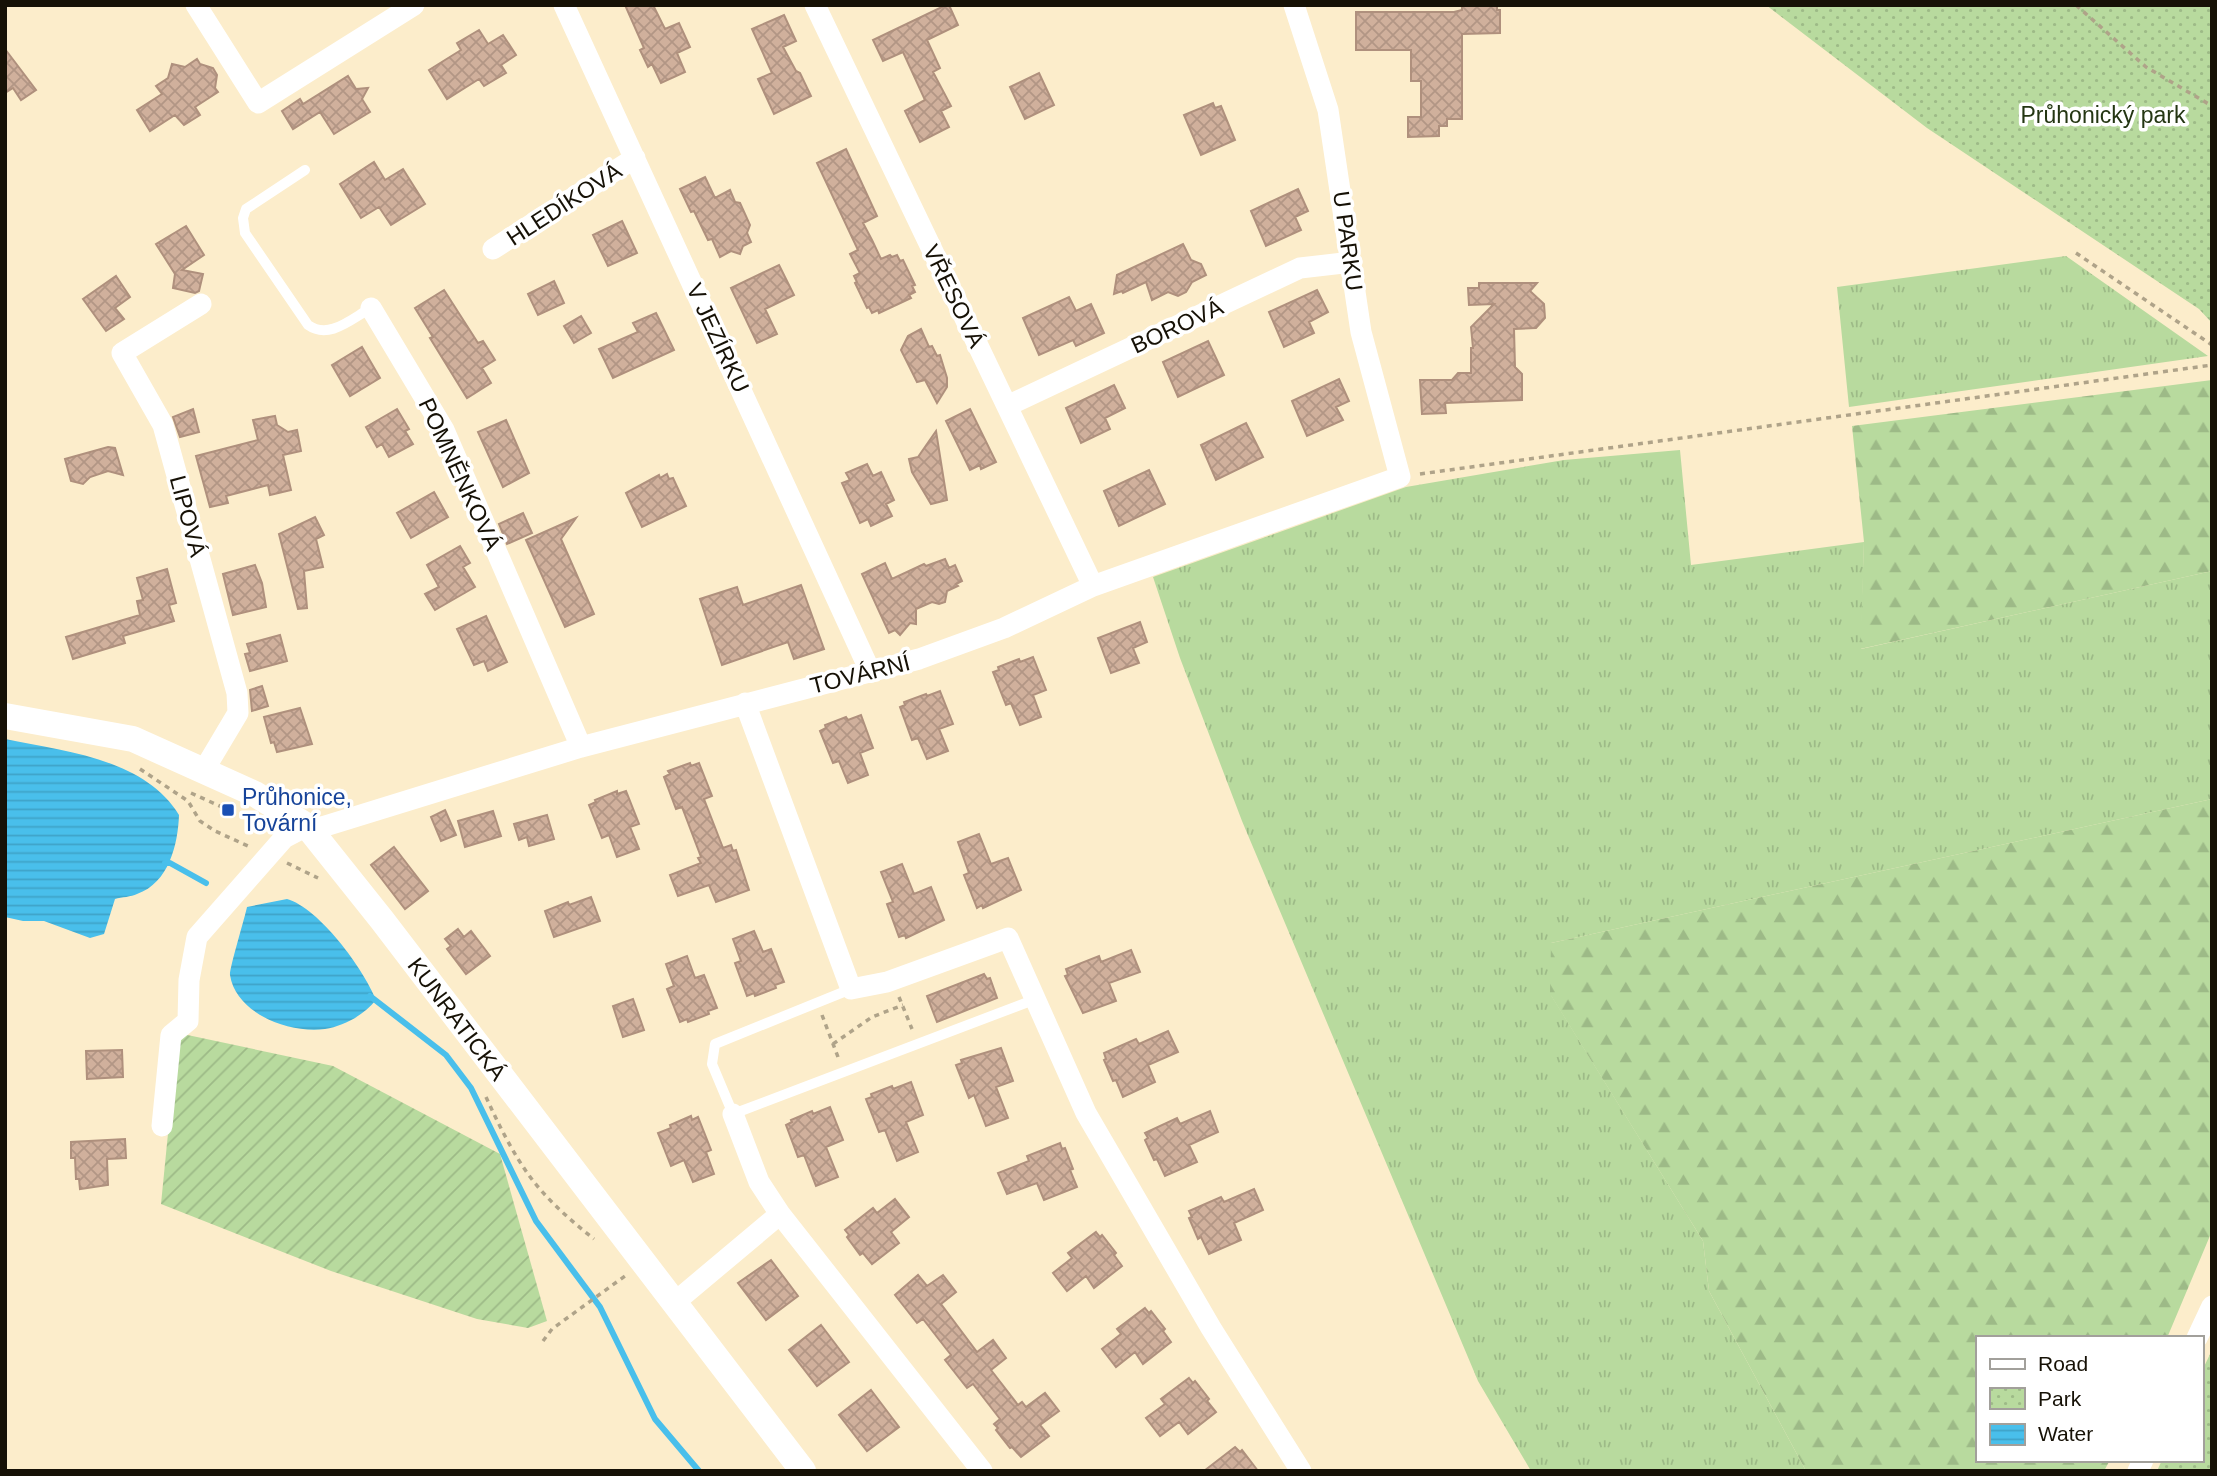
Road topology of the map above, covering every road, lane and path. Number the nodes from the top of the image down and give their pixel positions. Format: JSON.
{"nodes":[{"id":1,"x":196,"y":5,"type":"edge"},
{"id":2,"x":414,"y":5,"type":"edge"},
{"id":3,"x":564,"y":5,"type":"edge"},
{"id":4,"x":815,"y":5,"type":"edge"},
{"id":5,"x":1294,"y":5,"type":"edge"},
{"id":6,"x":2076,"y":5,"type":"edge"},
{"id":7,"x":2212,"y":106,"type":"edge"},
{"id":8,"x":635,"y":158,"type":"junction"},
{"id":9,"x":305,"y":170,"type":"dead end"},
{"id":10,"x":493,"y":250,"type":"dead end"},
{"id":11,"x":2076,"y":253,"type":"dead end"},
{"id":12,"x":1352,"y":262,"type":"junction"},
{"id":13,"x":201,"y":304,"type":"dead end"},
{"id":14,"x":371,"y":308,"type":"joint"},
{"id":15,"x":2212,"y":345,"type":"edge"},
{"id":16,"x":2212,"y":365,"type":"edge"},
{"id":17,"x":1007,"y":406,"type":"junction"},
{"id":18,"x":1400,"y":477,"type":"junction"},
{"id":19,"x":1093,"y":586,"type":"junction"},
{"id":20,"x":870,"y":671,"type":"junction"},
{"id":21,"x":745,"y":704,"type":"junction"},
{"id":22,"x":5,"y":716,"type":"edge"},
{"id":23,"x":581,"y":747,"type":"junction"},
{"id":24,"x":141,"y":770,"type":"dead end"},
{"id":25,"x":204,"y":770,"type":"junction"},
{"id":26,"x":306,"y":826,"type":"junction"},
{"id":27,"x":269,"y":855,"type":"junction"},
{"id":28,"x":893,"y":980,"type":"junction"},
{"id":29,"x":851,"y":989,"type":"junction"},
{"id":30,"x":1036,"y":999,"type":"junction"},
{"id":31,"x":817,"y":1002,"type":"junction"},
{"id":32,"x":903,"y":1005,"type":"junction"},
{"id":33,"x":833,"y":1044,"type":"junction"},
{"id":34,"x":918,"y":1044,"type":"junction"},
{"id":35,"x":844,"y":1072,"type":"junction"},
{"id":36,"x":485,"y":1096,"type":"dead end"},
{"id":37,"x":733,"y":1114,"type":"junction"},
{"id":38,"x":162,"y":1126,"type":"dead end"},
{"id":39,"x":780,"y":1214,"type":"junction"},
{"id":40,"x":597,"y":1241,"type":"dead end"},
{"id":41,"x":629,"y":1269,"type":"junction"},
{"id":42,"x":674,"y":1303,"type":"junction"},
{"id":43,"x":2212,"y":1306,"type":"edge"},
{"id":44,"x":2198,"y":1336,"type":"edge"},
{"id":45,"x":543,"y":1341,"type":"dead end"},
{"id":46,"x":803,"y":1471,"type":"edge"},
{"id":47,"x":982,"y":1471,"type":"edge"},
{"id":48,"x":1301,"y":1471,"type":"edge"}],
"edges":[{"from":1,"to":2,"type":"street"},
{"from":3,"to":8,"type":"street","name":"V JEZÍRKU"},
{"from":4,"to":17,"type":"street","name":"VŘESOVÁ"},
{"from":5,"to":12,"type":"street","name":"U PARKU"},
{"from":6,"to":7,"type":"path"},
{"from":8,"to":10,"type":"street","name":"HLEDÍKOVÁ"},
{"from":8,"to":20,"type":"street","name":"V JEZÍRKU"},
{"from":9,"to":14,"type":"lane","name":"POMNĚNKOVÁ"},
{"from":11,"to":15,"type":"path"},
{"from":12,"to":17,"type":"street","name":"BOROVÁ"},
{"from":12,"to":18,"type":"street","name":"U PARKU"},
{"from":13,"to":25,"type":"street","name":"LIPOVÁ"},
{"from":14,"to":23,"type":"street","name":"POMNĚNKOVÁ"},
{"from":16,"to":18,"type":"path"},
{"from":17,"to":19,"type":"street","name":"VŘESOVÁ"},
{"from":18,"to":19,"type":"street","name":"TOVÁRNÍ"},
{"from":19,"to":20,"type":"street","name":"TOVÁRNÍ"},
{"from":20,"to":21,"type":"street","name":"TOVÁRNÍ"},
{"from":21,"to":23,"type":"street","name":"TOVÁRNÍ"},
{"from":21,"to":29,"type":"street"},
{"from":22,"to":25,"type":"street","name":"KUNRATICKÁ"},
{"from":23,"to":26,"type":"street","name":"TOVÁRNÍ"},
{"from":24,"to":27,"type":"path"},
{"from":25,"to":26,"type":"street","name":"KUNRATICKÁ"},
{"from":26,"to":27,"type":"street"},
{"from":26,"to":41,"type":"street","name":"KUNRATICKÁ"},
{"from":27,"to":38,"type":"street"},
{"from":28,"to":29,"type":"street"},
{"from":28,"to":30,"type":"street"},
{"from":28,"to":32,"type":"path"},
{"from":29,"to":31,"type":"lane"},
{"from":30,"to":34,"type":"lane"},
{"from":30,"to":48,"type":"street"},
{"from":31,"to":33,"type":"path"},
{"from":31,"to":37,"type":"lane"},
{"from":32,"to":33,"type":"path"},
{"from":32,"to":34,"type":"path"},
{"from":33,"to":35,"type":"path"},
{"from":34,"to":35,"type":"lane"},
{"from":35,"to":37,"type":"lane"},
{"from":36,"to":40,"type":"path"},
{"from":37,"to":39,"type":"street"},
{"from":39,"to":42,"type":"street"},
{"from":39,"to":47,"type":"street"},
{"from":41,"to":42,"type":"street","name":"KUNRATICKÁ"},
{"from":41,"to":45,"type":"path"},
{"from":42,"to":46,"type":"street","name":"KUNRATICKÁ"},
{"from":43,"to":44,"type":"street"}]}
